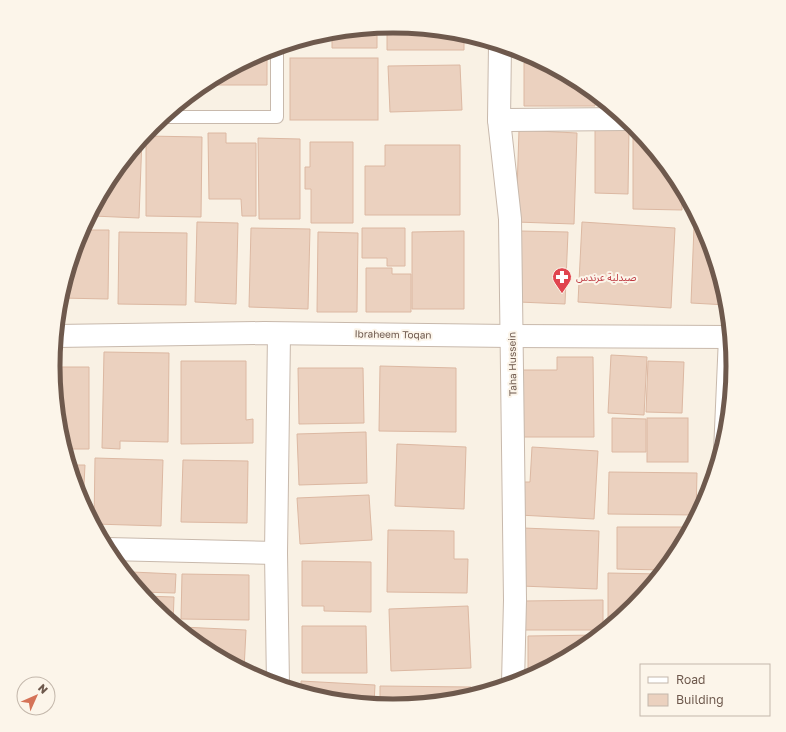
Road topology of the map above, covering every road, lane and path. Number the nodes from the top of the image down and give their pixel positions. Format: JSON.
{"nodes":[{"id":1,"x":500,"y":51,"type":"edge"},
{"id":2,"x":277,"y":54,"type":"edge"},
{"id":3,"x":172,"y":117,"type":"edge"},
{"id":4,"x":616,"y":119,"type":"edge"},
{"id":5,"x":499,"y":120,"type":"junction"},
{"id":6,"x":279,"y":334,"type":"junction"},
{"id":7,"x":62,"y":336,"type":"edge"},
{"id":8,"x":512,"y":336,"type":"junction"},
{"id":9,"x":724,"y":337,"type":"edge"},
{"id":10,"x":726,"y":366,"type":"edge"},
{"id":11,"x":723,"y":409,"type":"edge"},
{"id":12,"x":115,"y":549,"type":"edge"},
{"id":13,"x":276,"y":553,"type":"junction"},
{"id":14,"x":513,"y":676,"type":"edge"},
{"id":15,"x":278,"y":678,"type":"edge"}],
"edges":[{"from":1,"to":5,"type":"street","name":"Taha Hussein"},
{"from":2,"to":3,"type":"lane"},
{"from":4,"to":5,"type":"street"},
{"from":5,"to":8,"type":"street","name":"Taha Hussein"},
{"from":6,"to":7,"type":"street","name":"Ibraheem Toqan"},
{"from":6,"to":8,"type":"street","name":"Ibraheem Toqan"},
{"from":6,"to":13,"type":"street"},
{"from":8,"to":9,"type":"street","name":"Ibraheem Toqan"},
{"from":8,"to":14,"type":"street","name":"Taha Hussein"},
{"from":10,"to":11,"type":"lane"},
{"from":12,"to":13,"type":"street"},
{"from":13,"to":15,"type":"street"}]}
